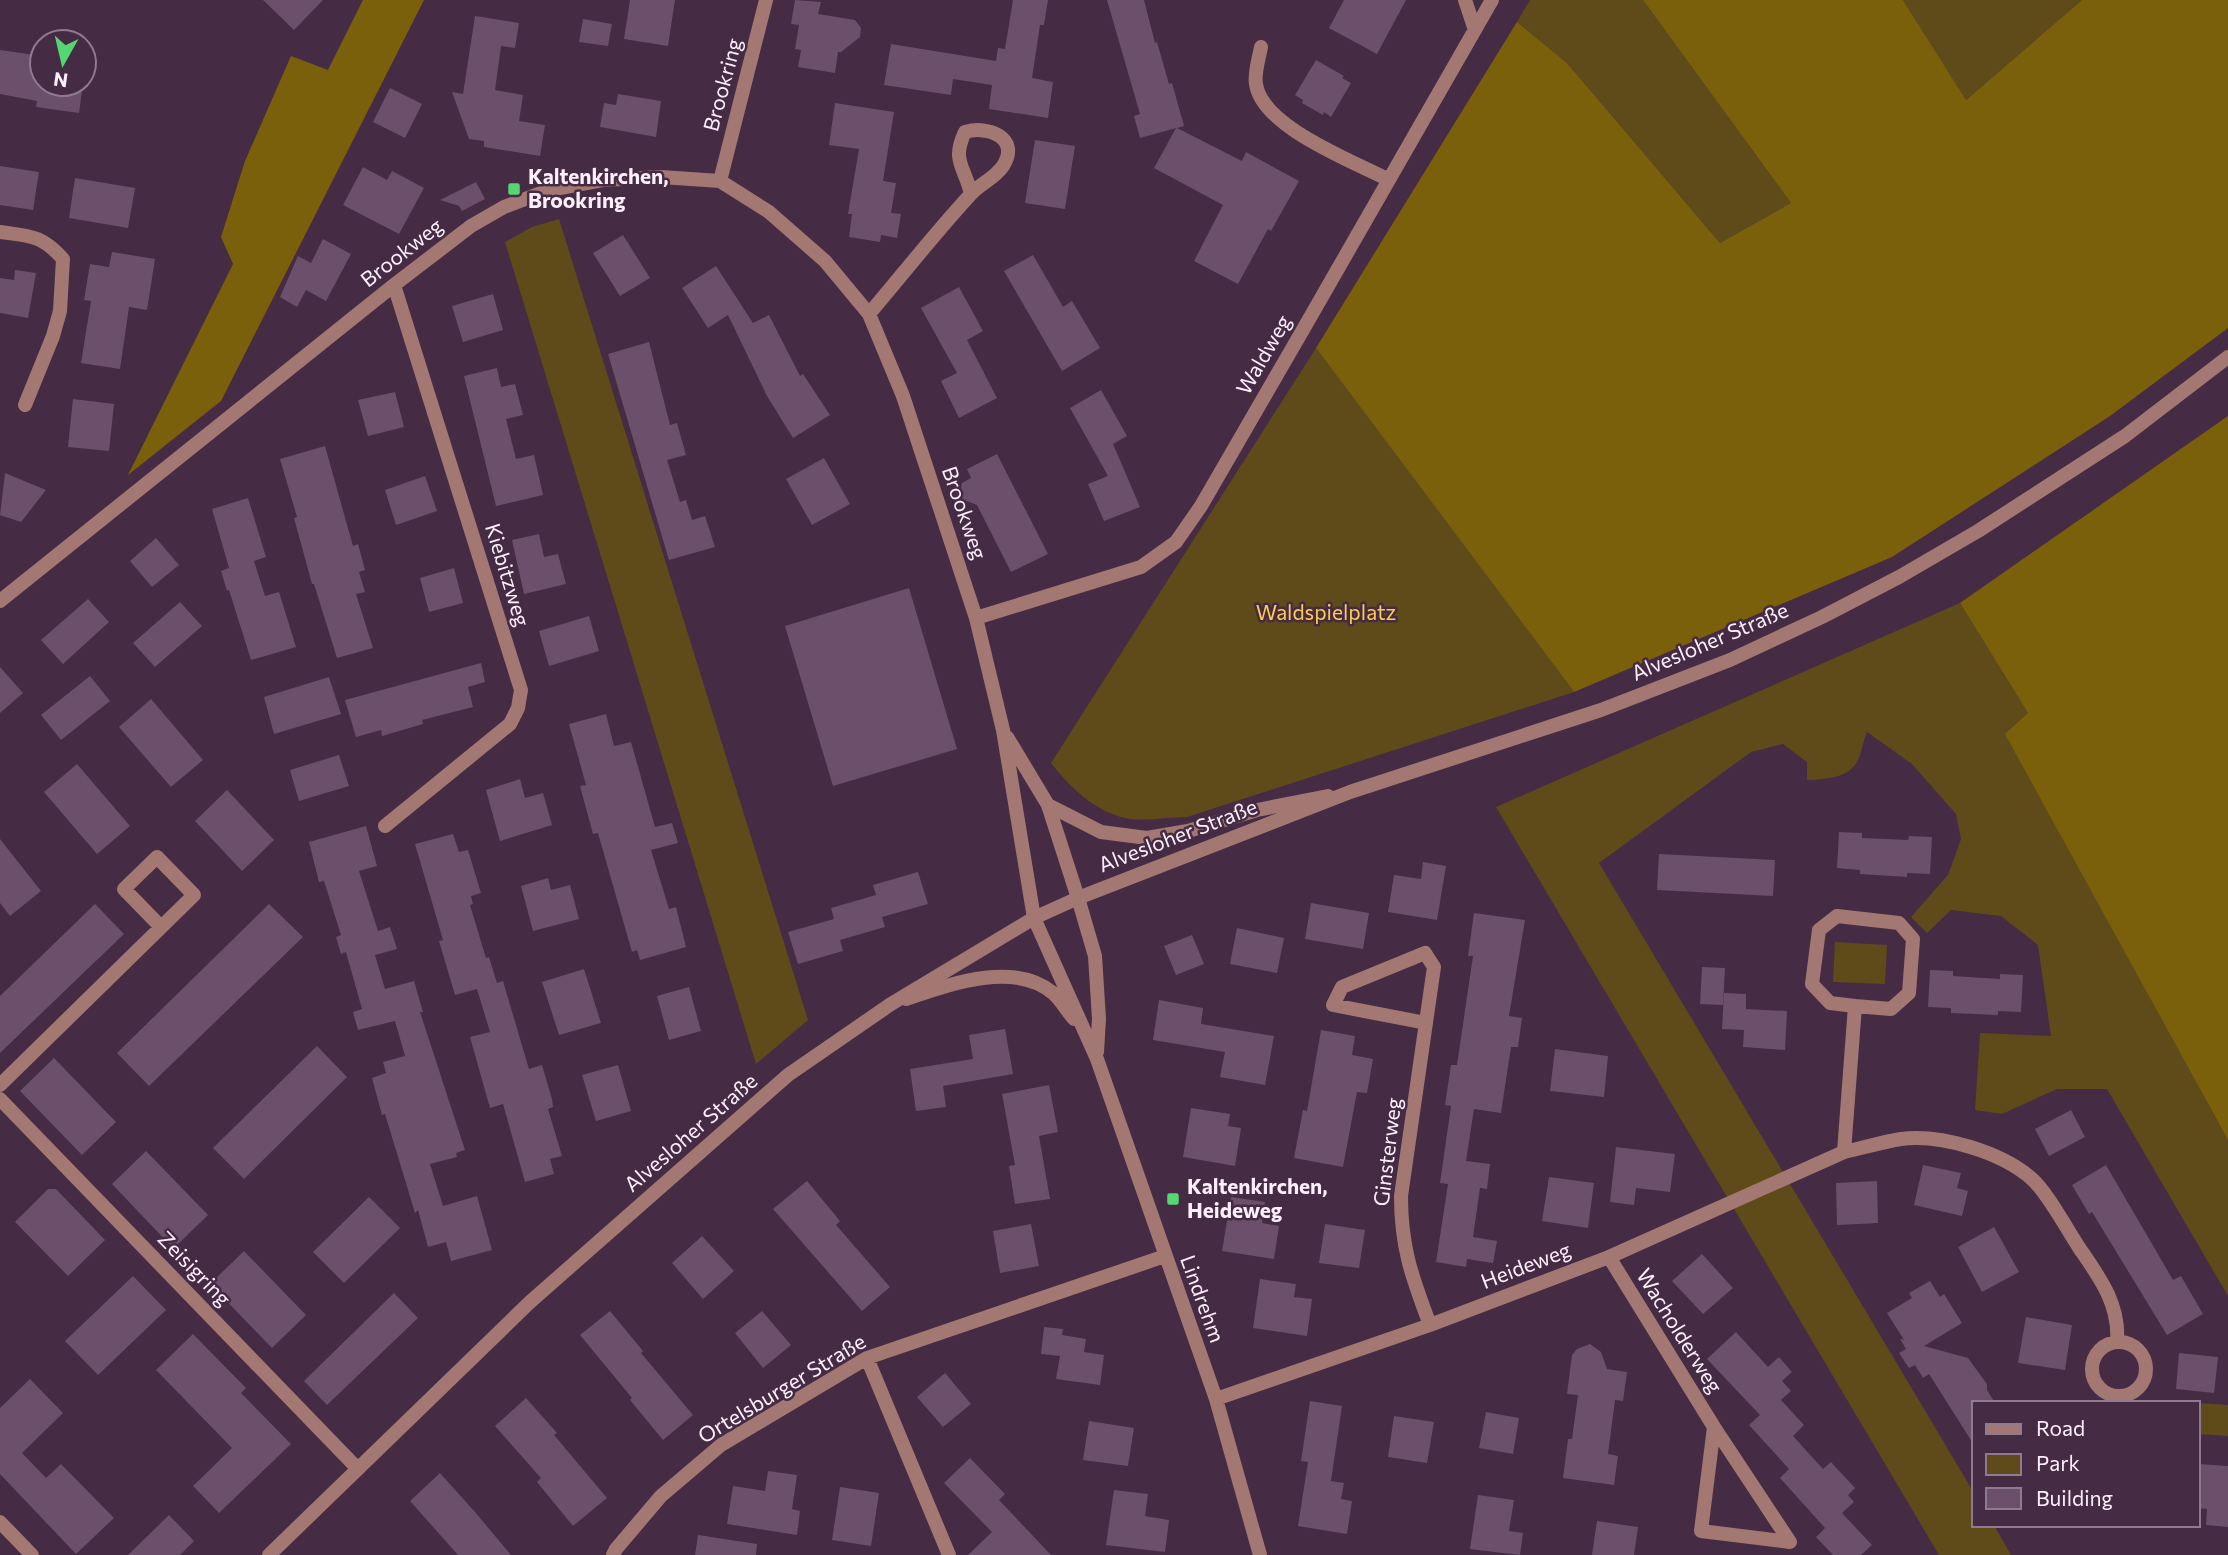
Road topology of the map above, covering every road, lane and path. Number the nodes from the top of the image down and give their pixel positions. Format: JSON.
{"nodes":[{"id":1,"x":766,"y":0,"type":"edge"},
{"id":2,"x":1465,"y":0,"type":"edge"},
{"id":3,"x":1492,"y":0,"type":"edge"},
{"id":4,"x":1475,"y":30,"type":"junction"},
{"id":5,"x":1261,"y":47,"type":"dead end"},
{"id":6,"x":1389,"y":180,"type":"junction"},
{"id":7,"x":720,"y":181,"type":"junction"},
{"id":8,"x":971,"y":194,"type":"junction"},
{"id":9,"x":0,"y":232,"type":"edge"},
{"id":10,"x":394,"y":285,"type":"junction"},
{"id":11,"x":869,"y":314,"type":"junction"},
{"id":12,"x":2228,"y":357,"type":"edge"},
{"id":13,"x":25,"y":405,"type":"dead end"},
{"id":14,"x":0,"y":601,"type":"edge"},
{"id":15,"x":976,"y":618,"type":"junction"},
{"id":16,"x":1003,"y":730,"type":"junction"},
{"id":17,"x":1350,"y":792,"type":"junction"},
{"id":18,"x":1048,"y":805,"type":"junction"},
{"id":19,"x":384,"y":825,"type":"dead end"},
{"id":20,"x":1078,"y":898,"type":"junction"},
{"id":21,"x":1034,"y":918,"type":"junction"},
{"id":22,"x":161,"y":928,"type":"junction"},
{"id":23,"x":891,"y":1004,"type":"junction"},
{"id":24,"x":1856,"y":1006,"type":"junction"},
{"id":25,"x":1426,"y":1023,"type":"junction"},
{"id":26,"x":1089,"y":1039,"type":"junction"},
{"id":27,"x":1097,"y":1059,"type":"junction"},
{"id":28,"x":0,"y":1085,"type":"edge"},
{"id":29,"x":0,"y":1099,"type":"edge"},
{"id":30,"x":1844,"y":1152,"type":"junction"},
{"id":31,"x":1165,"y":1256,"type":"junction"},
{"id":32,"x":1609,"y":1258,"type":"junction"},
{"id":33,"x":1430,"y":1325,"type":"junction"},
{"id":34,"x":2117,"y":1342,"type":"dead end"},
{"id":35,"x":867,"y":1358,"type":"junction"},
{"id":36,"x":1216,"y":1399,"type":"junction"},
{"id":37,"x":1714,"y":1427,"type":"junction"},
{"id":38,"x":358,"y":1469,"type":"junction"},
{"id":39,"x":0,"y":1522,"type":"edge"},
{"id":40,"x":32,"y":1555,"type":"edge"},
{"id":41,"x":269,"y":1555,"type":"edge"},
{"id":42,"x":613,"y":1555,"type":"edge"},
{"id":43,"x":949,"y":1555,"type":"edge"},
{"id":44,"x":1260,"y":1555,"type":"edge"}],
"edges":[{"from":1,"to":7,"type":"street","name":"Brookring"},
{"from":2,"to":4,"type":"street"},
{"from":3,"to":4,"type":"street","name":"Waldweg"},
{"from":4,"to":6,"type":"street","name":"Waldweg"},
{"from":5,"to":6,"type":"street"},
{"from":6,"to":15,"type":"street","name":"Waldweg"},
{"from":7,"to":10,"type":"street","name":"Brookweg"},
{"from":7,"to":11,"type":"street","name":"Brookweg"},
{"from":8,"to":8,"type":"street"},
{"from":8,"to":11,"type":"street"},
{"from":9,"to":13,"type":"street"},
{"from":10,"to":14,"type":"street","name":"Brookweg"},
{"from":10,"to":19,"type":"street","name":"Kiebitzweg"},
{"from":11,"to":15,"type":"street","name":"Brookweg"},
{"from":12,"to":17,"type":"street","name":"Alvesloher Straße"},
{"from":15,"to":16,"type":"street","name":"Brookweg"},
{"from":16,"to":18,"type":"street","name":"Brookweg"},
{"from":16,"to":21,"type":"street","name":"Brookweg"},
{"from":17,"to":18,"type":"street"},
{"from":17,"to":20,"type":"street","name":"Alvesloher Straße"},
{"from":18,"to":20,"type":"street","name":"Brookweg"},
{"from":20,"to":21,"type":"street","name":"Alvesloher Straße"},
{"from":20,"to":27,"type":"street","name":"Lindrehm"},
{"from":21,"to":23,"type":"street","name":"Alvesloher Straße"},
{"from":21,"to":26,"type":"street","name":"Lindrehm"},
{"from":22,"to":22,"type":"street"},
{"from":22,"to":28,"type":"street"},
{"from":23,"to":26,"type":"street"},
{"from":23,"to":38,"type":"street","name":"Alvesloher Straße"},
{"from":24,"to":24,"type":"street"},
{"from":24,"to":30,"type":"street"},
{"from":25,"to":25,"type":"street","name":"Ginsterweg"},
{"from":25,"to":33,"type":"street","name":"Ginsterweg"},
{"from":26,"to":27,"type":"street","name":"Lindrehm"},
{"from":27,"to":31,"type":"street","name":"Lindrehm"},
{"from":29,"to":38,"type":"street","name":"Zeisigring"},
{"from":30,"to":32,"type":"street","name":"Heideweg"},
{"from":30,"to":34,"type":"street","name":"Heideweg"},
{"from":31,"to":35,"type":"street","name":"Ortelsburger Straße"},
{"from":31,"to":36,"type":"street","name":"Lindrehm"},
{"from":32,"to":33,"type":"street","name":"Heideweg"},
{"from":32,"to":37,"type":"street","name":"Wacholderweg"},
{"from":33,"to":36,"type":"street","name":"Heideweg"},
{"from":35,"to":42,"type":"street","name":"Ortelsburger Straße"},
{"from":35,"to":43,"type":"street"},
{"from":36,"to":44,"type":"street","name":"Lindrehm"},
{"from":37,"to":37,"type":"street","name":"Wacholderweg"},
{"from":38,"to":41,"type":"street","name":"Alvesloher Straße"},
{"from":39,"to":40,"type":"street"}]}
